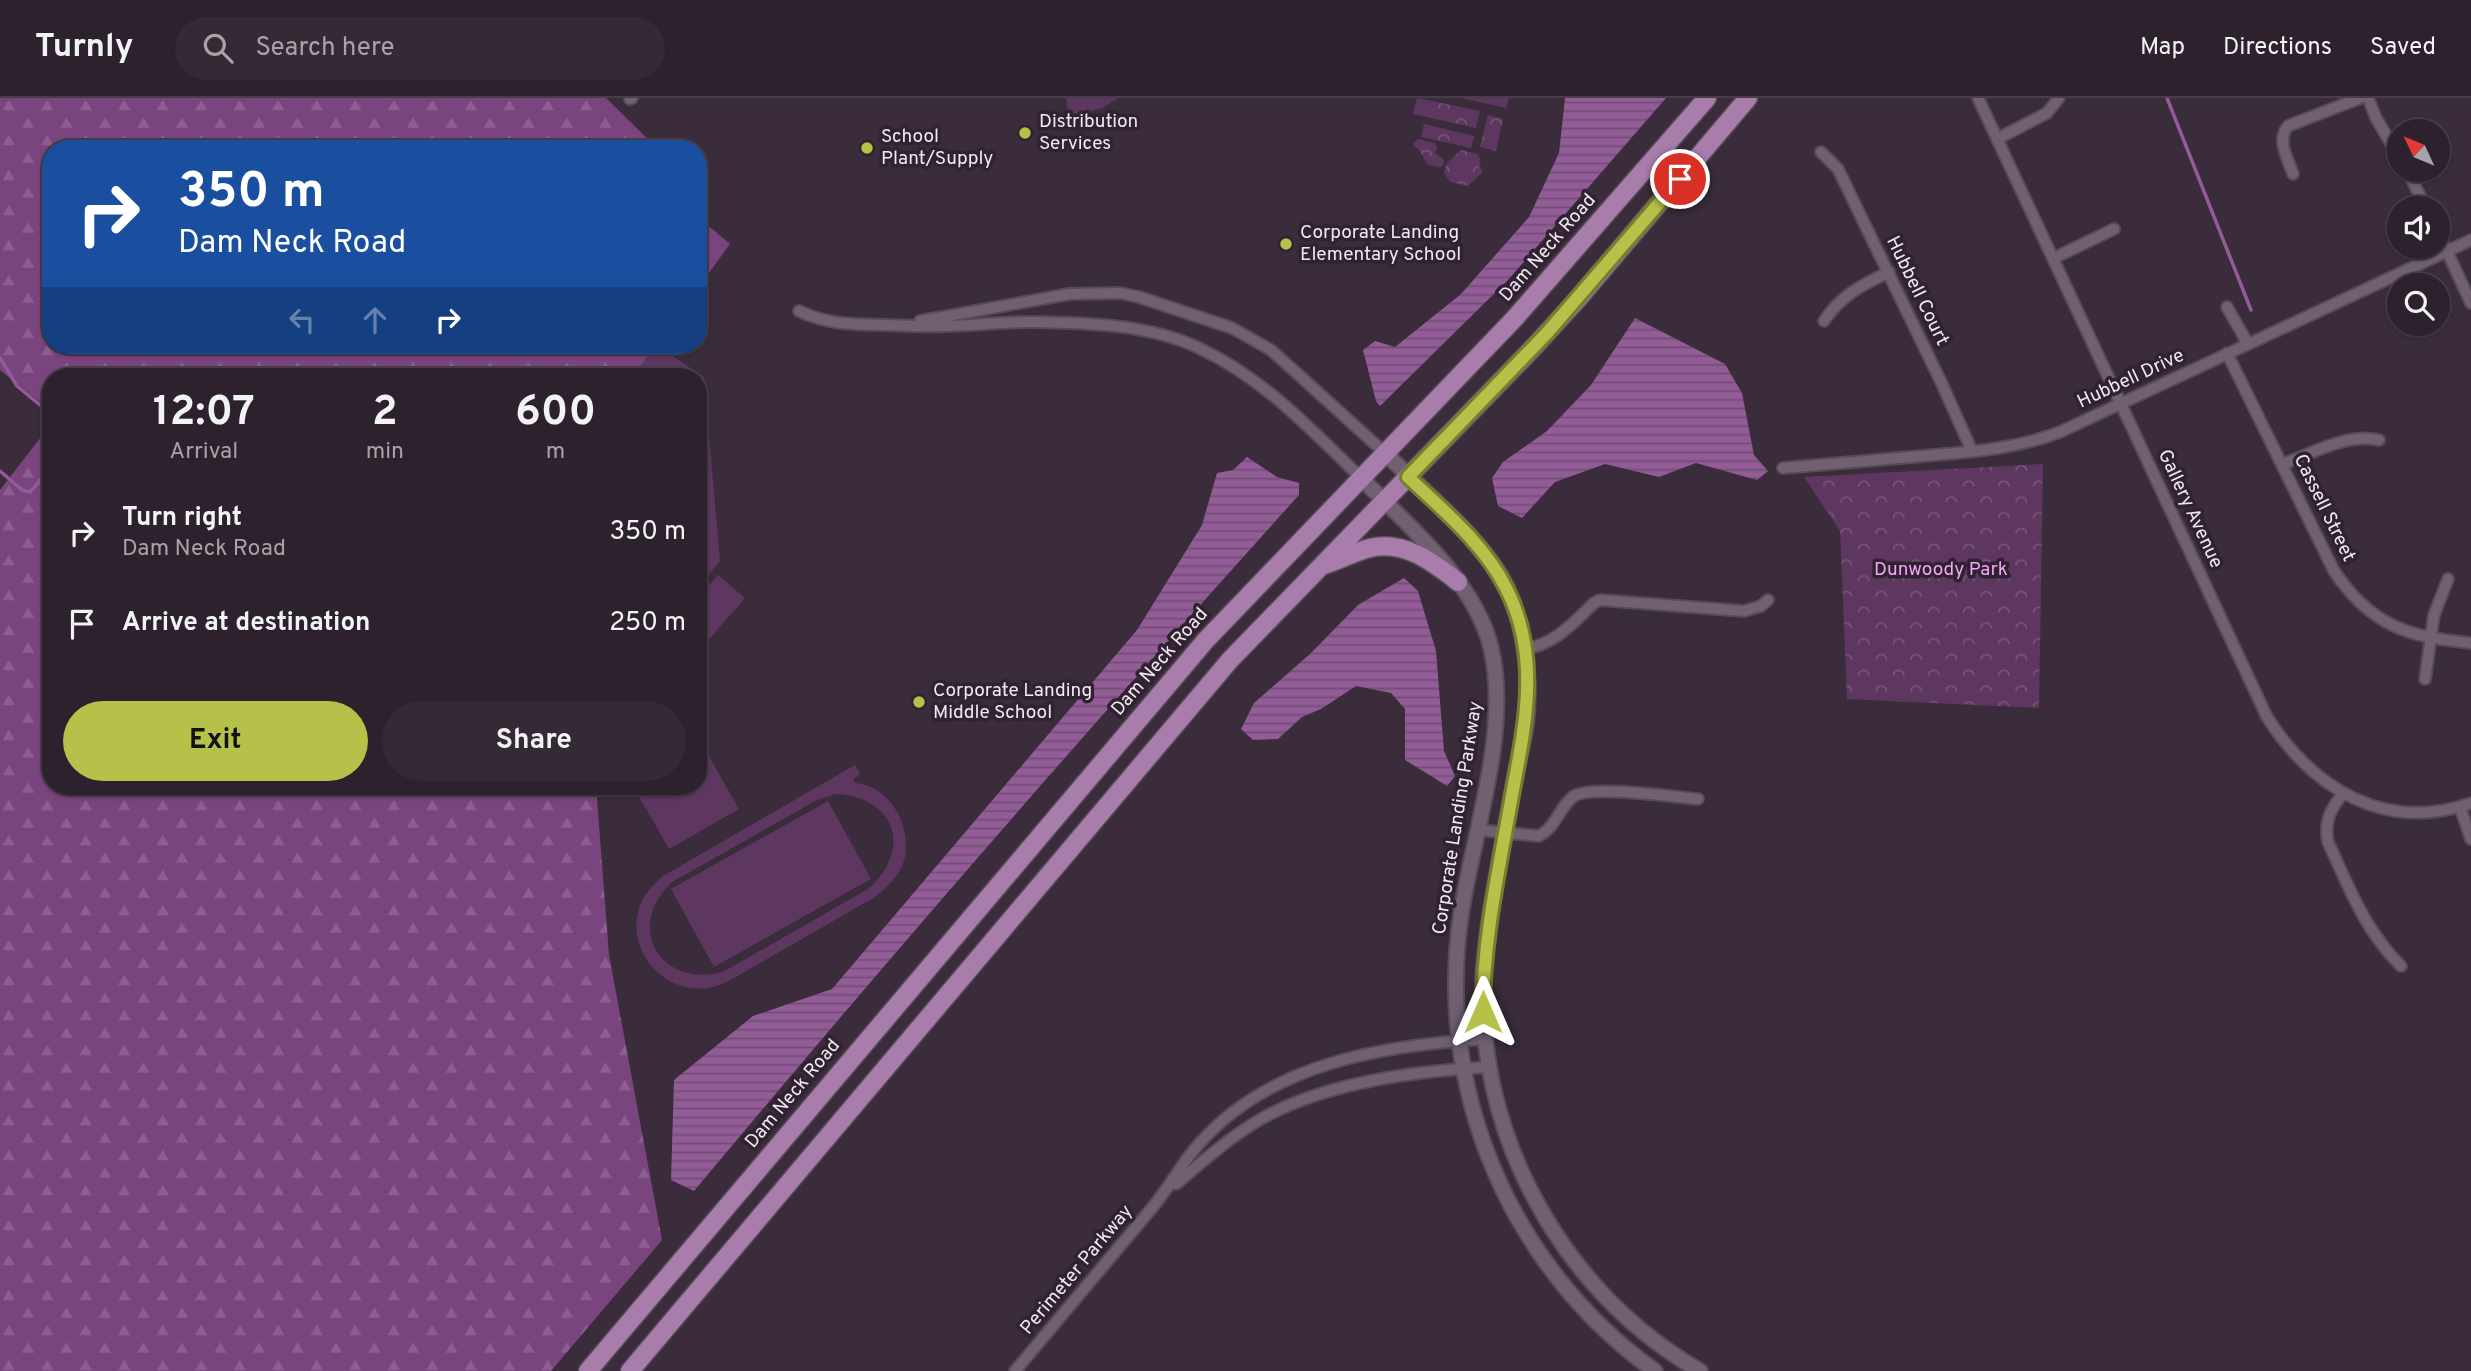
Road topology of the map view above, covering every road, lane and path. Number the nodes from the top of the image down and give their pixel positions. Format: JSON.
{"nodes":[{"id":1,"x":1707,"y":98,"type":"edge"},
{"id":2,"x":1748,"y":98,"type":"edge"},
{"id":3,"x":1978,"y":98,"type":"edge"},
{"id":4,"x":2059,"y":98,"type":"edge"},
{"id":5,"x":2360,"y":98,"type":"edge"},
{"id":6,"x":2368,"y":98,"type":"edge"},
{"id":7,"x":2387,"y":137,"type":"edge"},
{"id":8,"x":1997,"y":139,"type":"junction"},
{"id":9,"x":1821,"y":152,"type":"dead end"},
{"id":10,"x":2293,"y":174,"type":"dead end"},
{"id":11,"x":2114,"y":229,"type":"dead end"},
{"id":12,"x":2471,"y":240,"type":"edge"},
{"id":13,"x":2450,"y":250,"type":"edge"},
{"id":14,"x":2054,"y":258,"type":"junction"},
{"id":15,"x":2450,"y":258,"type":"edge"},
{"id":16,"x":2430,"y":259,"type":"edge"},
{"id":17,"x":1889,"y":272,"type":"junction"},
{"id":18,"x":2471,"y":303,"type":"edge"},
{"id":19,"x":2227,"y":307,"type":"dead end"},
{"id":20,"x":799,"y":311,"type":"dead end"},
{"id":21,"x":1824,"y":321,"type":"dead end"},
{"id":22,"x":893,"y":324,"type":"junction"},
{"id":23,"x":2248,"y":344,"type":"junction"},
{"id":24,"x":2227,"y":353,"type":"junction"},
{"id":25,"x":2121,"y":403,"type":"junction"},
{"id":26,"x":2379,"y":440,"type":"dead end"},
{"id":27,"x":1972,"y":452,"type":"junction"},
{"id":28,"x":1385,"y":453,"type":"junction"},
{"id":29,"x":2283,"y":464,"type":"junction"},
{"id":30,"x":1783,"y":468,"type":"dead end"},
{"id":31,"x":1408,"y":477,"type":"junction"},
{"id":32,"x":1361,"y":478,"type":"junction"},
{"id":33,"x":1384,"y":501,"type":"junction"},
{"id":34,"x":1321,"y":566,"type":"junction"},
{"id":35,"x":2448,"y":579,"type":"dead end"},
{"id":36,"x":1458,"y":582,"type":"junction"},
{"id":37,"x":1768,"y":600,"type":"dead end"},
{"id":38,"x":2430,"y":639,"type":"junction"},
{"id":39,"x":2471,"y":643,"type":"edge"},
{"id":40,"x":1524,"y":649,"type":"junction"},
{"id":41,"x":2425,"y":679,"type":"dead end"},
{"id":42,"x":2343,"y":794,"type":"junction"},
{"id":43,"x":1698,"y":799,"type":"dead end"},
{"id":44,"x":2466,"y":805,"type":"edge"},
{"id":45,"x":1478,"y":830,"type":"junction"},
{"id":46,"x":1505,"y":833,"type":"junction"},
{"id":47,"x":2471,"y":839,"type":"edge"},
{"id":48,"x":2401,"y":966,"type":"dead end"},
{"id":49,"x":1486,"y":1040,"type":"junction"},
{"id":50,"x":1460,"y":1041,"type":"junction"},
{"id":51,"x":1489,"y":1067,"type":"junction"},
{"id":52,"x":1463,"y":1069,"type":"junction"},
{"id":53,"x":1166,"y":1192,"type":"junction"},
{"id":54,"x":588,"y":1371,"type":"edge"},
{"id":55,"x":630,"y":1371,"type":"edge"},
{"id":56,"x":1015,"y":1371,"type":"edge"},
{"id":57,"x":1654,"y":1371,"type":"edge"},
{"id":58,"x":1700,"y":1371,"type":"edge"}],
"edges":[{"from":1,"to":28,"type":"main road","name":"Dam Neck Road"},
{"from":2,"to":31,"type":"main road"},
{"from":3,"to":8,"type":"street","name":"Gallery Avenue"},
{"from":4,"to":8,"type":"street"},
{"from":5,"to":10,"type":"street"},
{"from":6,"to":7,"type":"street"},
{"from":8,"to":14,"type":"street","name":"Gallery Avenue"},
{"from":9,"to":17,"type":"street","name":"Hubbell Court"},
{"from":11,"to":14,"type":"street"},
{"from":12,"to":13,"type":"street","name":"Hubbell Drive"},
{"from":14,"to":25,"type":"street","name":"Gallery Avenue"},
{"from":15,"to":18,"type":"street"},
{"from":16,"to":23,"type":"street","name":"Hubbell Drive"},
{"from":17,"to":21,"type":"street"},
{"from":17,"to":27,"type":"street","name":"Hubbell Court"},
{"from":19,"to":23,"type":"street"},
{"from":20,"to":22,"type":"street","name":"Corporate Landing Parkway"},
{"from":22,"to":28,"type":"street","name":"Corporate Landing Parkway"},
{"from":22,"to":32,"type":"street","name":"Corporate Landing Parkway"},
{"from":23,"to":24,"type":"street","name":"Hubbell Drive"},
{"from":24,"to":25,"type":"street","name":"Hubbell Drive"},
{"from":24,"to":29,"type":"street","name":"Cassell Street"},
{"from":25,"to":27,"type":"street","name":"Hubbell Drive"},
{"from":25,"to":42,"type":"street","name":"Gallery Avenue"},
{"from":26,"to":29,"type":"street"},
{"from":27,"to":30,"type":"street","name":"Hubbell Drive"},
{"from":28,"to":31,"type":"street","name":"Corporate Landing Parkway"},
{"from":28,"to":32,"type":"main road","name":"Dam Neck Road"},
{"from":29,"to":38,"type":"street","name":"Cassell Street"},
{"from":31,"to":33,"type":"main road"},
{"from":31,"to":40,"type":"street","name":"Corporate Landing Parkway"},
{"from":32,"to":33,"type":"street","name":"Corporate Landing Parkway"},
{"from":32,"to":54,"type":"main road","name":"Dam Neck Road"},
{"from":33,"to":34,"type":"main road"},
{"from":33,"to":36,"type":"street","name":"Corporate Landing Parkway"},
{"from":34,"to":36,"type":"main road"},
{"from":34,"to":55,"type":"main road"},
{"from":35,"to":38,"type":"street"},
{"from":36,"to":45,"type":"street","name":"Corporate Landing Parkway"},
{"from":37,"to":40,"type":"street"},
{"from":38,"to":39,"type":"street","name":"Cassell Street"},
{"from":38,"to":41,"type":"street"},
{"from":40,"to":46,"type":"street","name":"Corporate Landing Parkway"},
{"from":42,"to":44,"type":"street","name":"Gallery Avenue"},
{"from":42,"to":48,"type":"street"},
{"from":43,"to":46,"type":"street"},
{"from":44,"to":47,"type":"street"},
{"from":45,"to":46,"type":"street"},
{"from":45,"to":50,"type":"street","name":"Corporate Landing Parkway"},
{"from":46,"to":49,"type":"street","name":"Corporate Landing Parkway"},
{"from":49,"to":50,"type":"street","name":"Perimeter Parkway"},
{"from":49,"to":51,"type":"street","name":"Corporate Landing Parkway"},
{"from":50,"to":52,"type":"street","name":"Corporate Landing Parkway"},
{"from":50,"to":53,"type":"street","name":"Perimeter Parkway"},
{"from":51,"to":52,"type":"street","name":"Perimeter Parkway"},
{"from":51,"to":58,"type":"street","name":"Corporate Landing Parkway"},
{"from":52,"to":53,"type":"street","name":"Perimeter Parkway"},
{"from":52,"to":57,"type":"street","name":"Corporate Landing Parkway"},
{"from":53,"to":56,"type":"street","name":"Perimeter Parkway"}]}
